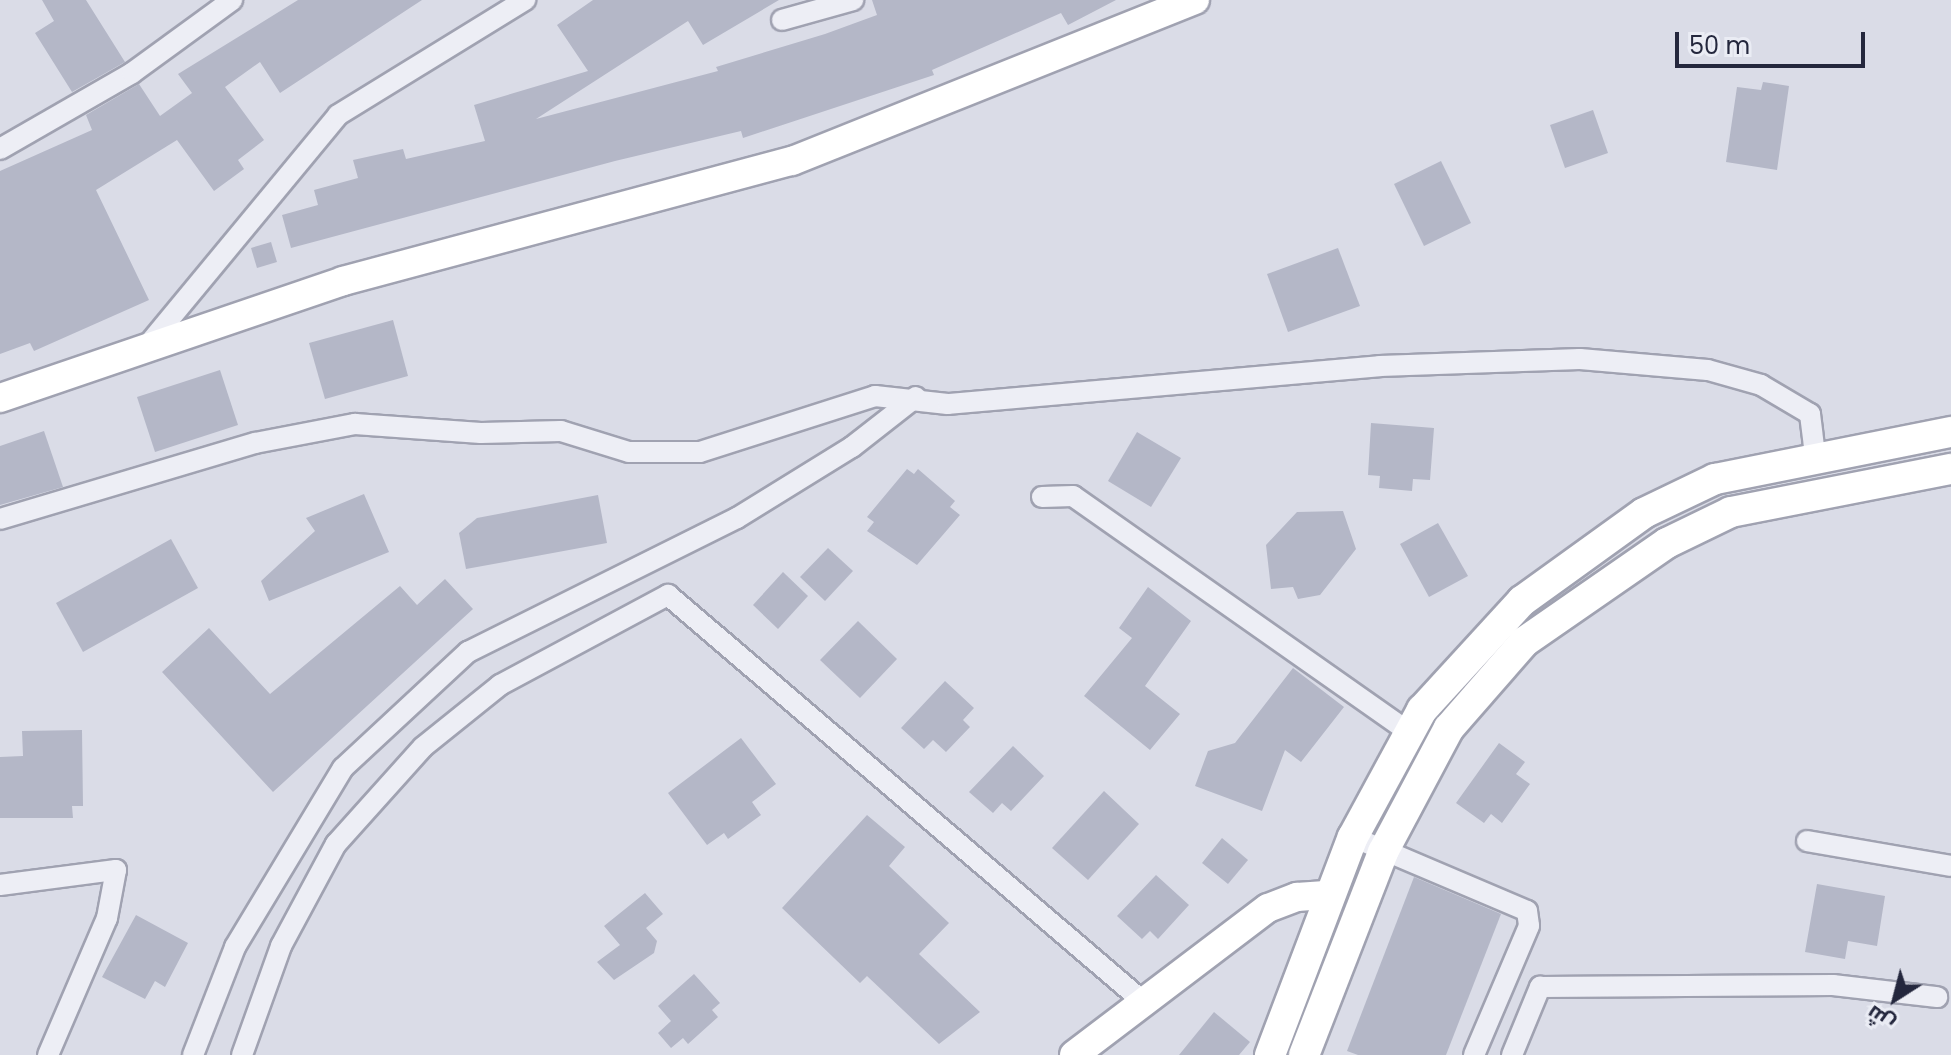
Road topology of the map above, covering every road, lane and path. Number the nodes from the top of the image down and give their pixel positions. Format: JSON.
{"nodes":[{"id":1,"x":232,"y":0,"type":"edge"},
{"id":2,"x":525,"y":0,"type":"edge"},
{"id":3,"x":853,"y":0,"type":"edge"},
{"id":4,"x":1195,"y":0,"type":"edge"},
{"id":5,"x":495,"y":8,"type":"edge"},
{"id":6,"x":782,"y":20,"type":"dead end"},
{"id":7,"x":0,"y":149,"type":"edge"},
{"id":8,"x":148,"y":345,"type":"junction"},
{"id":9,"x":916,"y":397,"type":"junction"},
{"id":10,"x":0,"y":398,"type":"edge"},
{"id":11,"x":1951,"y":432,"type":"edge"},
{"id":12,"x":1815,"y":455,"type":"junction"},
{"id":13,"x":1951,"y":469,"type":"edge"},
{"id":14,"x":1042,"y":497,"type":"dead end"},
{"id":15,"x":0,"y":519,"type":"edge"},
{"id":16,"x":1410,"y":733,"type":"junction"},
{"id":17,"x":1353,"y":837,"type":"junction"},
{"id":18,"x":1807,"y":841,"type":"dead end"},
{"id":19,"x":1383,"y":852,"type":"junction"},
{"id":20,"x":1951,"y":866,"type":"edge"},
{"id":21,"x":0,"y":885,"type":"edge"},
{"id":22,"x":1329,"y":895,"type":"junction"},
{"id":23,"x":1937,"y":997,"type":"dead end"},
{"id":24,"x":1140,"y":999,"type":"junction"},
{"id":25,"x":48,"y":1055,"type":"edge"},
{"id":26,"x":193,"y":1055,"type":"edge"},
{"id":27,"x":242,"y":1055,"type":"edge"},
{"id":28,"x":1074,"y":1055,"type":"edge"},
{"id":29,"x":1270,"y":1055,"type":"edge"},
{"id":30,"x":1304,"y":1055,"type":"edge"},
{"id":31,"x":1474,"y":1055,"type":"edge"},
{"id":32,"x":1512,"y":1055,"type":"edge"}],
"edges":[{"from":1,"to":7,"type":"street"},
{"from":2,"to":5,"type":"street"},
{"from":3,"to":6,"type":"street"},
{"from":4,"to":8,"type":"main road"},
{"from":5,"to":8,"type":"street"},
{"from":8,"to":10,"type":"main road"},
{"from":9,"to":12,"type":"street"},
{"from":9,"to":15,"type":"street"},
{"from":9,"to":26,"type":"street"},
{"from":11,"to":12,"type":"main road"},
{"from":12,"to":16,"type":"main road"},
{"from":13,"to":19,"type":"main road"},
{"from":14,"to":16,"type":"street"},
{"from":16,"to":17,"type":"main road"},
{"from":17,"to":19,"type":"street"},
{"from":17,"to":22,"type":"main road"},
{"from":18,"to":20,"type":"street"},
{"from":19,"to":30,"type":"main road"},
{"from":19,"to":31,"type":"street"},
{"from":21,"to":25,"type":"street"},
{"from":22,"to":24,"type":"main road"},
{"from":22,"to":29,"type":"main road"},
{"from":23,"to":32,"type":"street"},
{"from":24,"to":27,"type":"street"},
{"from":24,"to":28,"type":"main road"}]}
